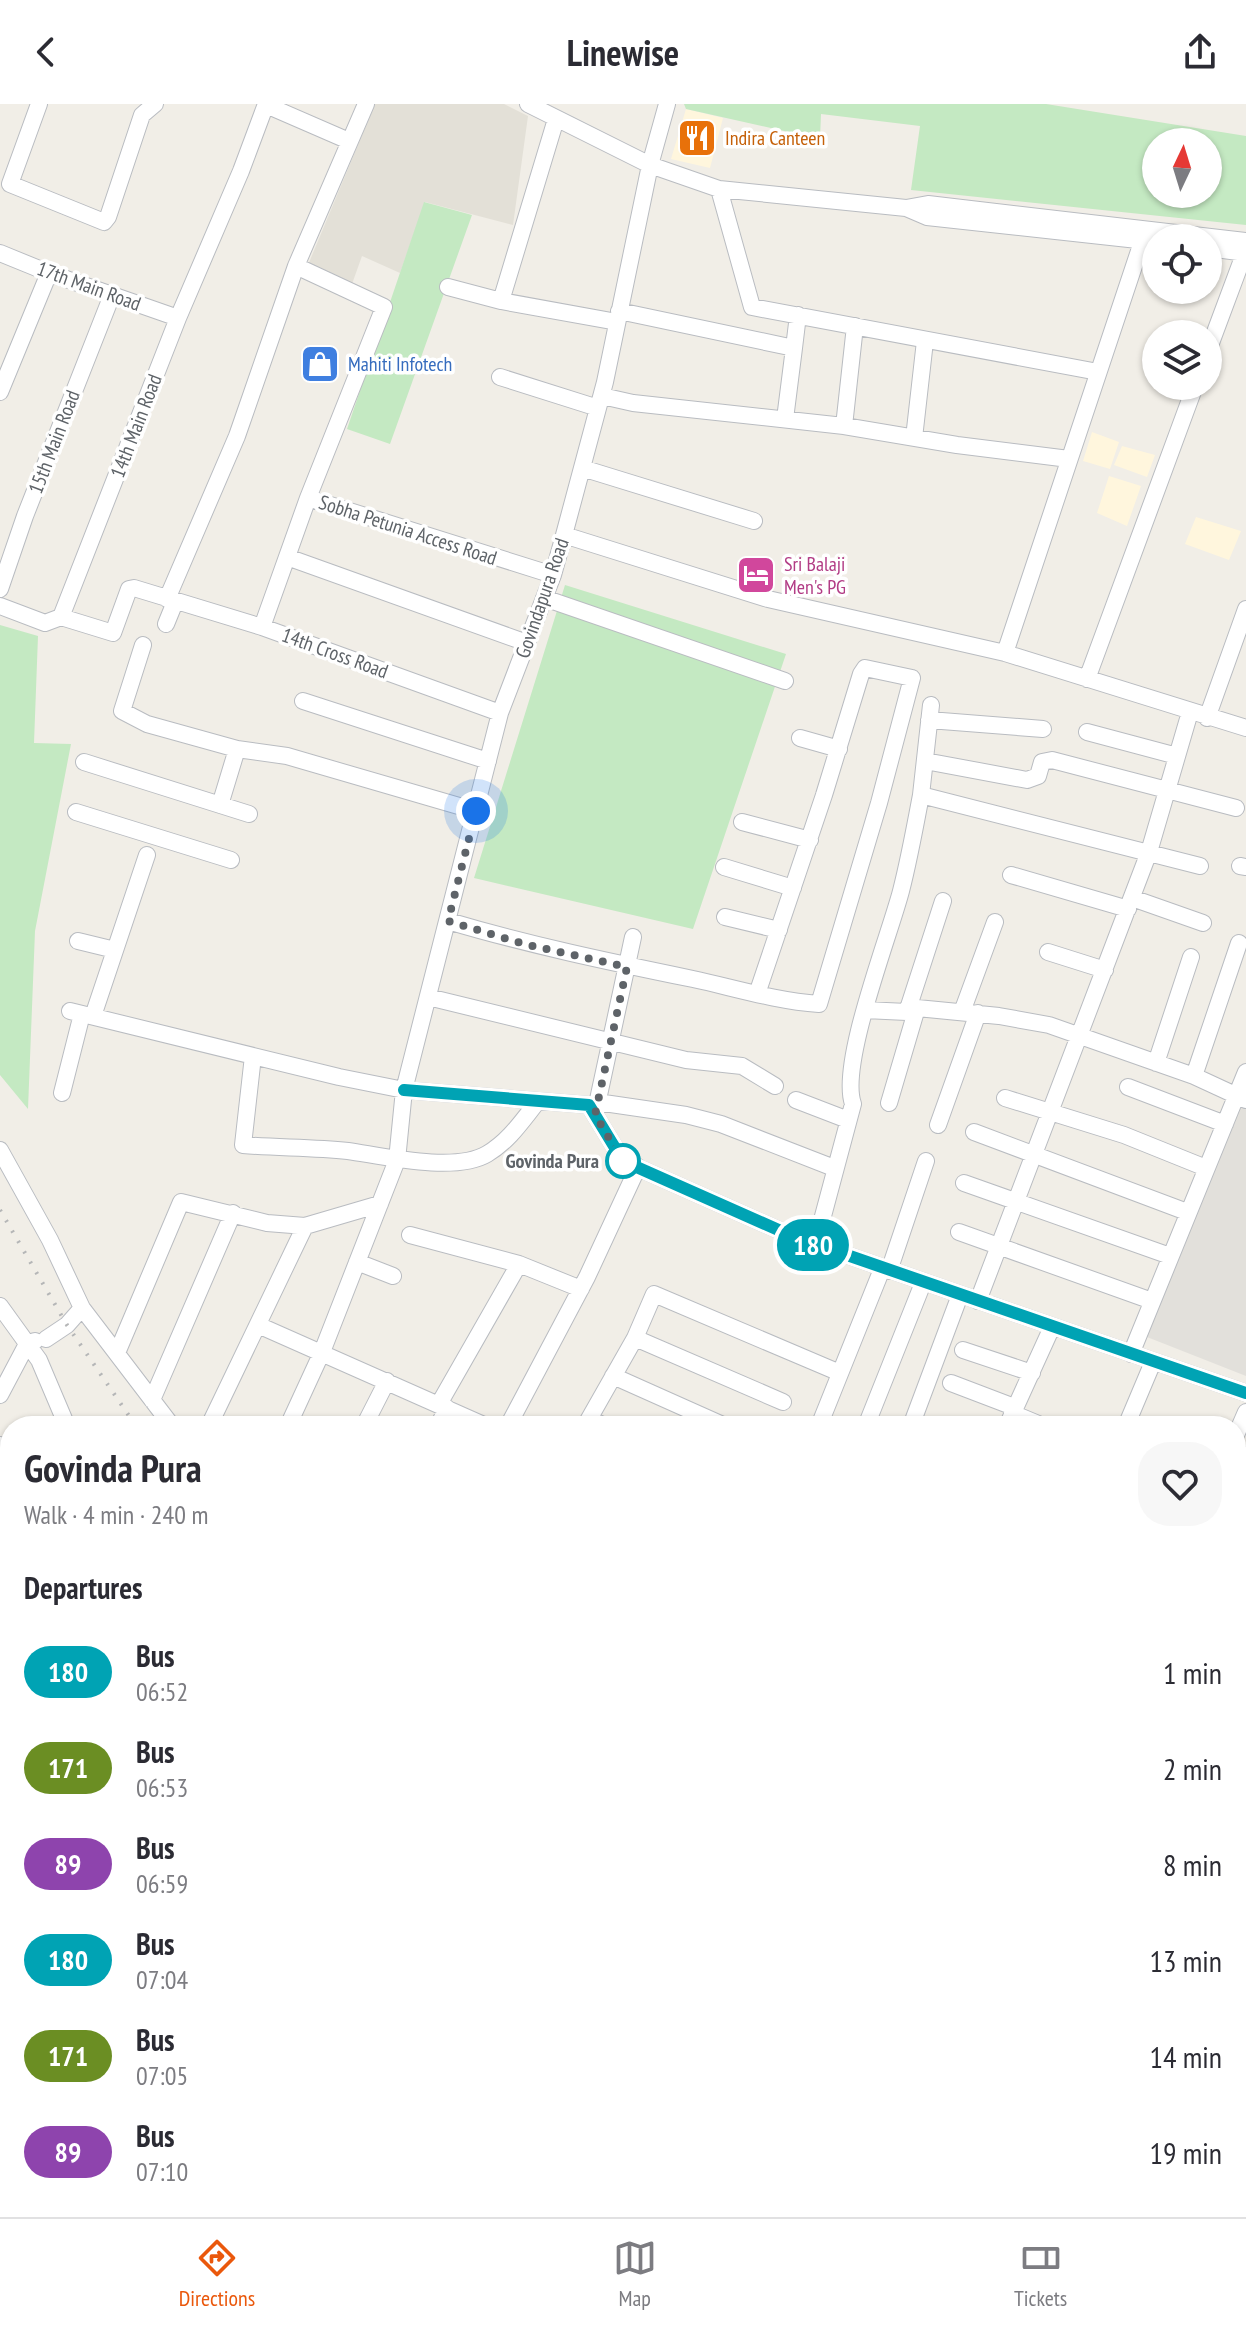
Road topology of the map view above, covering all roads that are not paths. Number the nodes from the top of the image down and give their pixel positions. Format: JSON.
{"nodes":[{"id":1,"x":39,"y":104,"type":"edge"},
{"id":2,"x":155,"y":104,"type":"edge"},
{"id":3,"x":266,"y":104,"type":"edge"},
{"id":4,"x":366,"y":104,"type":"edge"},
{"id":5,"x":528,"y":104,"type":"edge"},
{"id":6,"x":667,"y":104,"type":"edge"},
{"id":7,"x":556,"y":119,"type":"junction"},
{"id":8,"x":349,"y":141,"type":"junction"},
{"id":9,"x":650,"y":165,"type":"junction"},
{"id":10,"x":719,"y":189,"type":"junction"},
{"id":11,"x":1142,"y":236,"type":"edge"},
{"id":12,"x":1222,"y":246,"type":"edge"},
{"id":13,"x":1222,"y":248,"type":"edge"},
{"id":14,"x":1246,"y":249,"type":"edge"},
{"id":15,"x":0,"y":253,"type":"edge"},
{"id":16,"x":1142,"y":253,"type":"edge"},
{"id":17,"x":296,"y":266,"type":"junction"},
{"id":18,"x":49,"y":273,"type":"junction"},
{"id":19,"x":448,"y":287,"type":"dead end"},
{"id":20,"x":112,"y":295,"type":"junction"},
{"id":21,"x":501,"y":301,"type":"junction"},
{"id":22,"x":798,"y":315,"type":"junction"},
{"id":23,"x":618,"y":316,"type":"junction"},
{"id":24,"x":178,"y":318,"type":"junction"},
{"id":25,"x":1220,"y":320,"type":"edge"},
{"id":26,"x":855,"y":326,"type":"junction"},
{"id":27,"x":925,"y":341,"type":"junction"},
{"id":28,"x":794,"y":348,"type":"junction"},
{"id":29,"x":1098,"y":372,"type":"junction"},
{"id":30,"x":500,"y":377,"type":"dead end"},
{"id":31,"x":0,"y":392,"type":"edge"},
{"id":32,"x":1190,"y":400,"type":"edge"},
{"id":33,"x":600,"y":402,"type":"junction"},
{"id":34,"x":785,"y":419,"type":"junction"},
{"id":35,"x":844,"y":426,"type":"junction"},
{"id":36,"x":914,"y":438,"type":"junction"},
{"id":37,"x":1069,"y":459,"type":"junction"},
{"id":38,"x":582,"y":468,"type":"junction"},
{"id":39,"x":308,"y":498,"type":"junction"},
{"id":40,"x":754,"y":521,"type":"dead end"},
{"id":41,"x":564,"y":535,"type":"junction"},
{"id":42,"x":287,"y":557,"type":"junction"},
{"id":43,"x":553,"y":575,"type":"junction"},
{"id":44,"x":0,"y":589,"type":"edge"},
{"id":45,"x":544,"y":598,"type":"junction"},
{"id":46,"x":171,"y":600,"type":"junction"},
{"id":47,"x":0,"y":606,"type":"edge"},
{"id":48,"x":1246,"y":609,"type":"edge"},
{"id":49,"x":61,"y":617,"type":"junction"},
{"id":50,"x":166,"y":624,"type":"dead end"},
{"id":51,"x":262,"y":627,"type":"junction"},
{"id":52,"x":527,"y":643,"type":"junction"},
{"id":53,"x":143,"y":645,"type":"dead end"},
{"id":54,"x":1005,"y":653,"type":"junction"},
{"id":55,"x":1087,"y":679,"type":"junction"},
{"id":56,"x":785,"y":681,"type":"dead end"},
{"id":57,"x":303,"y":701,"type":"dead end"},
{"id":58,"x":1190,"y":712,"type":"junction"},
{"id":59,"x":500,"y":713,"type":"junction"},
{"id":60,"x":1207,"y":718,"type":"junction"},
{"id":61,"x":1246,"y":728,"type":"edge"},
{"id":62,"x":1043,"y":729,"type":"dead end"},
{"id":63,"x":1087,"y":732,"type":"dead end"},
{"id":64,"x":800,"y":738,"type":"dead end"},
{"id":65,"x":237,"y":749,"type":"junction"},
{"id":66,"x":839,"y":749,"type":"junction"},
{"id":67,"x":1177,"y":756,"type":"junction"},
{"id":68,"x":488,"y":761,"type":"junction"},
{"id":69,"x":925,"y":761,"type":"junction"},
{"id":70,"x":84,"y":762,"type":"dead end"},
{"id":71,"x":1166,"y":791,"type":"junction"},
{"id":72,"x":921,"y":795,"type":"junction"},
{"id":73,"x":220,"y":805,"type":"junction"},
{"id":74,"x":1236,"y":808,"type":"dead end"},
{"id":75,"x":476,"y":811,"type":"junction"},
{"id":76,"x":76,"y":812,"type":"dead end"},
{"id":77,"x":249,"y":814,"type":"dead end"},
{"id":78,"x":742,"y":822,"type":"dead end"},
{"id":79,"x":810,"y":840,"type":"junction"},
{"id":80,"x":1149,"y":852,"type":"junction"},
{"id":81,"x":147,"y":855,"type":"dead end"},
{"id":82,"x":231,"y":860,"type":"dead end"},
{"id":83,"x":1200,"y":866,"type":"dead end"},
{"id":84,"x":724,"y":867,"type":"dead end"},
{"id":85,"x":1011,"y":875,"type":"dead end"},
{"id":86,"x":793,"y":888,"type":"junction"},
{"id":87,"x":943,"y":901,"type":"dead end"},
{"id":88,"x":1130,"y":904,"type":"junction"},
{"id":89,"x":725,"y":917,"type":"dead end"},
{"id":90,"x":448,"y":921,"type":"junction"},
{"id":91,"x":995,"y":922,"type":"dead end"},
{"id":92,"x":1203,"y":923,"type":"dead end"},
{"id":93,"x":779,"y":930,"type":"junction"},
{"id":94,"x":633,"y":937,"type":"dead end"},
{"id":95,"x":78,"y":941,"type":"dead end"},
{"id":96,"x":1239,"y":943,"type":"dead end"},
{"id":97,"x":115,"y":950,"type":"junction"},
{"id":98,"x":1048,"y":952,"type":"dead end"},
{"id":99,"x":1191,"y":957,"type":"dead end"},
{"id":100,"x":627,"y":967,"type":"junction"},
{"id":101,"x":1105,"y":970,"type":"junction"},
{"id":102,"x":757,"y":994,"type":"junction"},
{"id":103,"x":428,"y":997,"type":"junction"},
{"id":104,"x":865,"y":1010,"type":"junction"},
{"id":105,"x":912,"y":1010,"type":"junction"},
{"id":106,"x":82,"y":1013,"type":"junction"},
{"id":107,"x":970,"y":1013,"type":"junction"},
{"id":108,"x":1081,"y":1034,"type":"junction"},
{"id":109,"x":610,"y":1040,"type":"junction"},
{"id":110,"x":253,"y":1056,"type":"junction"},
{"id":111,"x":1156,"y":1063,"type":"junction"},
{"id":112,"x":1246,"y":1072,"type":"edge"},
{"id":113,"x":1194,"y":1076,"type":"junction"},
{"id":114,"x":775,"y":1086,"type":"dead end"},
{"id":115,"x":1128,"y":1087,"type":"dead end"},
{"id":116,"x":404,"y":1090,"type":"junction"},
{"id":117,"x":62,"y":1093,"type":"dead end"},
{"id":118,"x":1005,"y":1098,"type":"dead end"},
{"id":119,"x":1242,"y":1098,"type":"edge"},
{"id":120,"x":796,"y":1100,"type":"dead end"},
{"id":121,"x":538,"y":1101,"type":"junction"},
{"id":122,"x":889,"y":1103,"type":"dead end"},
{"id":123,"x":596,"y":1108,"type":"junction"},
{"id":124,"x":1052,"y":1113,"type":"junction"},
{"id":125,"x":848,"y":1120,"type":"junction"},
{"id":126,"x":1225,"y":1124,"type":"junction"},
{"id":127,"x":938,"y":1125,"type":"dead end"},
{"id":128,"x":974,"y":1132,"type":"dead end"},
{"id":129,"x":0,"y":1150,"type":"edge"},
{"id":130,"x":1035,"y":1156,"type":"junction"},
{"id":131,"x":397,"y":1160,"type":"junction"},
{"id":132,"x":926,"y":1161,"type":"dead end"},
{"id":133,"x":638,"y":1167,"type":"junction"},
{"id":134,"x":834,"y":1168,"type":"junction"},
{"id":135,"x":1206,"y":1168,"type":"junction"},
{"id":136,"x":964,"y":1183,"type":"dead end"},
{"id":137,"x":1015,"y":1200,"type":"junction"},
{"id":138,"x":380,"y":1204,"type":"junction"},
{"id":139,"x":1187,"y":1212,"type":"junction"},
{"id":140,"x":233,"y":1213,"type":"junction"},
{"id":141,"x":305,"y":1226,"type":"junction"},
{"id":142,"x":959,"y":1232,"type":"dead end"},
{"id":143,"x":410,"y":1235,"type":"dead end"},
{"id":144,"x":997,"y":1245,"type":"junction"},
{"id":145,"x":815,"y":1246,"type":"junction"},
{"id":146,"x":1170,"y":1256,"type":"junction"},
{"id":147,"x":357,"y":1262,"type":"junction"},
{"id":148,"x":519,"y":1264,"type":"junction"},
{"id":149,"x":885,"y":1270,"type":"junction"},
{"id":150,"x":393,"y":1276,"type":"dead end"},
{"id":151,"x":923,"y":1283,"type":"junction"},
{"id":152,"x":581,"y":1289,"type":"junction"},
{"id":153,"x":960,"y":1295,"type":"junction"},
{"id":154,"x":978,"y":1301,"type":"junction"},
{"id":155,"x":1152,"y":1301,"type":"junction"},
{"id":156,"x":0,"y":1306,"type":"edge"},
{"id":157,"x":82,"y":1308,"type":"junction"},
{"id":158,"x":258,"y":1325,"type":"junction"},
{"id":159,"x":1052,"y":1327,"type":"junction"},
{"id":160,"x":635,"y":1338,"type":"junction"},
{"id":161,"x":46,"y":1339,"type":"junction"},
{"id":162,"x":27,"y":1344,"type":"junction"},
{"id":163,"x":963,"y":1350,"type":"dead end"},
{"id":164,"x":322,"y":1352,"type":"junction"},
{"id":165,"x":117,"y":1353,"type":"junction"},
{"id":166,"x":1131,"y":1354,"type":"junction"},
{"id":167,"x":39,"y":1360,"type":"junction"},
{"id":168,"x":1153,"y":1362,"type":"junction"},
{"id":169,"x":840,"y":1373,"type":"junction"},
{"id":170,"x":1032,"y":1373,"type":"junction"},
{"id":171,"x":613,"y":1376,"type":"junction"},
{"id":172,"x":387,"y":1381,"type":"junction"},
{"id":173,"x":951,"y":1383,"type":"dead end"},
{"id":174,"x":1246,"y":1393,"type":"edge"},
{"id":175,"x":0,"y":1395,"type":"edge"},
{"id":176,"x":152,"y":1400,"type":"junction"},
{"id":177,"x":783,"y":1402,"type":"dead end"},
{"id":178,"x":443,"y":1406,"type":"junction"},
{"id":179,"x":1011,"y":1415,"type":"edge"},
{"id":180,"x":63,"y":1416,"type":"edge"},
{"id":181,"x":164,"y":1416,"type":"edge"},
{"id":182,"x":214,"y":1416,"type":"edge"},
{"id":183,"x":293,"y":1416,"type":"edge"},
{"id":184,"x":369,"y":1416,"type":"edge"},
{"id":185,"x":440,"y":1416,"type":"edge"},
{"id":186,"x":464,"y":1416,"type":"edge"},
{"id":187,"x":513,"y":1416,"type":"edge"},
{"id":188,"x":596,"y":1416,"type":"edge"},
{"id":189,"x":703,"y":1416,"type":"edge"},
{"id":190,"x":823,"y":1416,"type":"edge"},
{"id":191,"x":870,"y":1416,"type":"edge"},
{"id":192,"x":915,"y":1416,"type":"edge"},
{"id":193,"x":1130,"y":1416,"type":"edge"}],
"edges":[{"from":1,"to":2,"type":"street"},
{"from":3,"to":8,"type":"street"},
{"from":3,"to":24,"type":"street","name":"14th Main Road"},
{"from":4,"to":8,"type":"street"},
{"from":5,"to":7,"type":"street"},
{"from":6,"to":9,"type":"street","name":"Govindapura Road"},
{"from":7,"to":9,"type":"street"},
{"from":7,"to":21,"type":"street"},
{"from":8,"to":17,"type":"street"},
{"from":9,"to":10,"type":"street"},
{"from":9,"to":23,"type":"street","name":"Govindapura Road"},
{"from":10,"to":11,"type":"street"},
{"from":10,"to":22,"type":"street"},
{"from":12,"to":14,"type":"street"},
{"from":13,"to":14,"type":"street"},
{"from":14,"to":25,"type":"street"},
{"from":15,"to":18,"type":"street","name":"17th Main Road"},
{"from":16,"to":29,"type":"street"},
{"from":17,"to":39,"type":"street","name":"Sobha Petunia Access Road"},
{"from":17,"to":46,"type":"street"},
{"from":18,"to":20,"type":"street","name":"17th Main Road"},
{"from":18,"to":31,"type":"street"},
{"from":19,"to":21,"type":"street"},
{"from":20,"to":24,"type":"street","name":"17th Main Road"},
{"from":20,"to":44,"type":"street","name":"15th Main Road"},
{"from":21,"to":23,"type":"street"},
{"from":22,"to":26,"type":"street"},
{"from":22,"to":28,"type":"street"},
{"from":23,"to":28,"type":"street"},
{"from":23,"to":33,"type":"street","name":"Govindapura Road"},
{"from":24,"to":49,"type":"street","name":"14th Main Road"},
{"from":26,"to":27,"type":"street"},
{"from":26,"to":35,"type":"street"},
{"from":27,"to":29,"type":"street"},
{"from":27,"to":36,"type":"street"},
{"from":28,"to":34,"type":"street"},
{"from":29,"to":37,"type":"street"},
{"from":30,"to":33,"type":"street"},
{"from":32,"to":55,"type":"street"},
{"from":33,"to":34,"type":"street"},
{"from":33,"to":38,"type":"street","name":"Govindapura Road"},
{"from":34,"to":35,"type":"street"},
{"from":35,"to":36,"type":"street"},
{"from":36,"to":37,"type":"street"},
{"from":37,"to":54,"type":"street"},
{"from":38,"to":40,"type":"street"},
{"from":38,"to":41,"type":"street","name":"Govindapura Road"},
{"from":39,"to":42,"type":"street"},
{"from":39,"to":43,"type":"street","name":"Sobha Petunia Access Road"},
{"from":41,"to":43,"type":"street","name":"Govindapura Road"},
{"from":41,"to":54,"type":"street"},
{"from":42,"to":51,"type":"street"},
{"from":42,"to":52,"type":"street"},
{"from":43,"to":45,"type":"street","name":"Govindapura Road"},
{"from":45,"to":52,"type":"street","name":"Govindapura Road"},
{"from":45,"to":56,"type":"street"},
{"from":46,"to":49,"type":"street"},
{"from":46,"to":50,"type":"street"},
{"from":46,"to":51,"type":"street","name":"14th Cross Road"},
{"from":47,"to":49,"type":"street"},
{"from":48,"to":60,"type":"street"},
{"from":51,"to":59,"type":"street","name":"14th Cross Road"},
{"from":52,"to":59,"type":"street","name":"Govindapura Road"},
{"from":53,"to":65,"type":"street"},
{"from":54,"to":55,"type":"street"},
{"from":55,"to":58,"type":"street"},
{"from":57,"to":68,"type":"street"},
{"from":58,"to":60,"type":"street"},
{"from":58,"to":67,"type":"street"},
{"from":59,"to":68,"type":"street","name":"Govindapura Road"},
{"from":60,"to":61,"type":"street"},
{"from":62,"to":69,"type":"street"},
{"from":63,"to":67,"type":"street"},
{"from":64,"to":66,"type":"street"},
{"from":65,"to":73,"type":"street"},
{"from":65,"to":75,"type":"street"},
{"from":66,"to":79,"type":"street"},
{"from":66,"to":102,"type":"street"},
{"from":67,"to":71,"type":"street"},
{"from":68,"to":75,"type":"street","name":"Govindapura Road"},
{"from":69,"to":71,"type":"street"},
{"from":69,"to":72,"type":"street"},
{"from":70,"to":73,"type":"street"},
{"from":71,"to":74,"type":"street"},
{"from":71,"to":80,"type":"street"},
{"from":72,"to":80,"type":"street"},
{"from":72,"to":104,"type":"street"},
{"from":73,"to":77,"type":"street"},
{"from":75,"to":90,"type":"street","name":"Govindapura Road"},
{"from":76,"to":82,"type":"street"},
{"from":78,"to":79,"type":"street"},
{"from":79,"to":86,"type":"street"},
{"from":80,"to":83,"type":"street"},
{"from":80,"to":88,"type":"street"},
{"from":81,"to":97,"type":"street"},
{"from":84,"to":86,"type":"street"},
{"from":85,"to":88,"type":"street"},
{"from":86,"to":93,"type":"street"},
{"from":87,"to":105,"type":"street"},
{"from":88,"to":92,"type":"street"},
{"from":88,"to":101,"type":"street"},
{"from":89,"to":93,"type":"street"},
{"from":90,"to":100,"type":"street"},
{"from":90,"to":103,"type":"street","name":"Govindapura Road"},
{"from":91,"to":107,"type":"street"},
{"from":93,"to":102,"type":"street"},
{"from":94,"to":100,"type":"street"},
{"from":95,"to":97,"type":"street"},
{"from":96,"to":113,"type":"street"},
{"from":97,"to":106,"type":"street"},
{"from":98,"to":101,"type":"street"},
{"from":99,"to":111,"type":"street"},
{"from":100,"to":102,"type":"street"},
{"from":100,"to":109,"type":"street"},
{"from":101,"to":108,"type":"street"},
{"from":103,"to":109,"type":"street"},
{"from":103,"to":116,"type":"street","name":"Govindapura Road"},
{"from":104,"to":105,"type":"street"},
{"from":104,"to":125,"type":"street"},
{"from":105,"to":107,"type":"street"},
{"from":105,"to":122,"type":"street"},
{"from":106,"to":110,"type":"street"},
{"from":106,"to":117,"type":"street"},
{"from":107,"to":108,"type":"street"},
{"from":107,"to":127,"type":"street"},
{"from":108,"to":111,"type":"street"},
{"from":108,"to":124,"type":"street"},
{"from":109,"to":114,"type":"street"},
{"from":109,"to":123,"type":"street"},
{"from":110,"to":116,"type":"street"},
{"from":110,"to":131,"type":"street"},
{"from":111,"to":113,"type":"street"},
{"from":112,"to":119,"type":"street"},
{"from":113,"to":119,"type":"street"},
{"from":115,"to":126,"type":"street"},
{"from":116,"to":121,"type":"street"},
{"from":116,"to":131,"type":"street","name":"Govindapura Road"},
{"from":118,"to":124,"type":"street"},
{"from":119,"to":126,"type":"street"},
{"from":120,"to":125,"type":"street"},
{"from":121,"to":123,"type":"street"},
{"from":121,"to":131,"type":"street"},
{"from":123,"to":133,"type":"street"},
{"from":123,"to":134,"type":"street"},
{"from":124,"to":130,"type":"street"},
{"from":124,"to":135,"type":"street"},
{"from":125,"to":134,"type":"street"},
{"from":126,"to":135,"type":"street"},
{"from":128,"to":130,"type":"street"},
{"from":129,"to":157,"type":"street"},
{"from":130,"to":137,"type":"street"},
{"from":130,"to":139,"type":"street"},
{"from":131,"to":138,"type":"street","name":"Govindapura Road"},
{"from":132,"to":149,"type":"street"},
{"from":133,"to":145,"type":"street"},
{"from":133,"to":152,"type":"street"},
{"from":134,"to":145,"type":"street"},
{"from":135,"to":139,"type":"street"},
{"from":136,"to":137,"type":"street"},
{"from":137,"to":144,"type":"street"},
{"from":137,"to":146,"type":"street"},
{"from":138,"to":141,"type":"street"},
{"from":138,"to":147,"type":"street","name":"Govindapura Road"},
{"from":139,"to":146,"type":"street"},
{"from":140,"to":141,"type":"street"},
{"from":140,"to":165,"type":"street"},
{"from":140,"to":176,"type":"street"},
{"from":141,"to":158,"type":"street"},
{"from":142,"to":144,"type":"street"},
{"from":143,"to":148,"type":"street"},
{"from":144,"to":154,"type":"street"},
{"from":144,"to":155,"type":"street"},
{"from":145,"to":149,"type":"street"},
{"from":146,"to":155,"type":"street"},
{"from":147,"to":150,"type":"street"},
{"from":147,"to":164,"type":"street","name":"Govindapura Road"},
{"from":148,"to":152,"type":"street"},
{"from":148,"to":178,"type":"street"},
{"from":149,"to":151,"type":"street"},
{"from":149,"to":169,"type":"street"},
{"from":151,"to":153,"type":"street"},
{"from":151,"to":191,"type":"street"},
{"from":152,"to":187,"type":"street"},
{"from":153,"to":154,"type":"street"},
{"from":153,"to":192,"type":"street"},
{"from":154,"to":159,"type":"street"},
{"from":155,"to":166,"type":"street"},
{"from":156,"to":162,"type":"street"},
{"from":157,"to":161,"type":"street"},
{"from":157,"to":165,"type":"street"},
{"from":158,"to":164,"type":"street"},
{"from":158,"to":182,"type":"street"},
{"from":159,"to":166,"type":"street"},
{"from":159,"to":170,"type":"street"},
{"from":160,"to":169,"type":"street"},
{"from":160,"to":171,"type":"street"},
{"from":160,"to":177,"type":"street"},
{"from":161,"to":162,"type":"street"},
{"from":161,"to":167,"type":"street"},
{"from":162,"to":167,"type":"street"},
{"from":162,"to":175,"type":"street"},
{"from":163,"to":170,"type":"street"},
{"from":164,"to":172,"type":"street"},
{"from":164,"to":183,"type":"street","name":"Govindapura Road"},
{"from":165,"to":176,"type":"street"},
{"from":166,"to":168,"type":"street"},
{"from":167,"to":180,"type":"street"},
{"from":168,"to":174,"type":"street"},
{"from":168,"to":193,"type":"street"},
{"from":169,"to":190,"type":"street"},
{"from":170,"to":179,"type":"street"},
{"from":171,"to":188,"type":"street"},
{"from":171,"to":189,"type":"street"},
{"from":172,"to":178,"type":"street"},
{"from":172,"to":184,"type":"street"},
{"from":173,"to":179,"type":"street"},
{"from":176,"to":181,"type":"street"},
{"from":178,"to":185,"type":"street"},
{"from":178,"to":186,"type":"street"}]}
